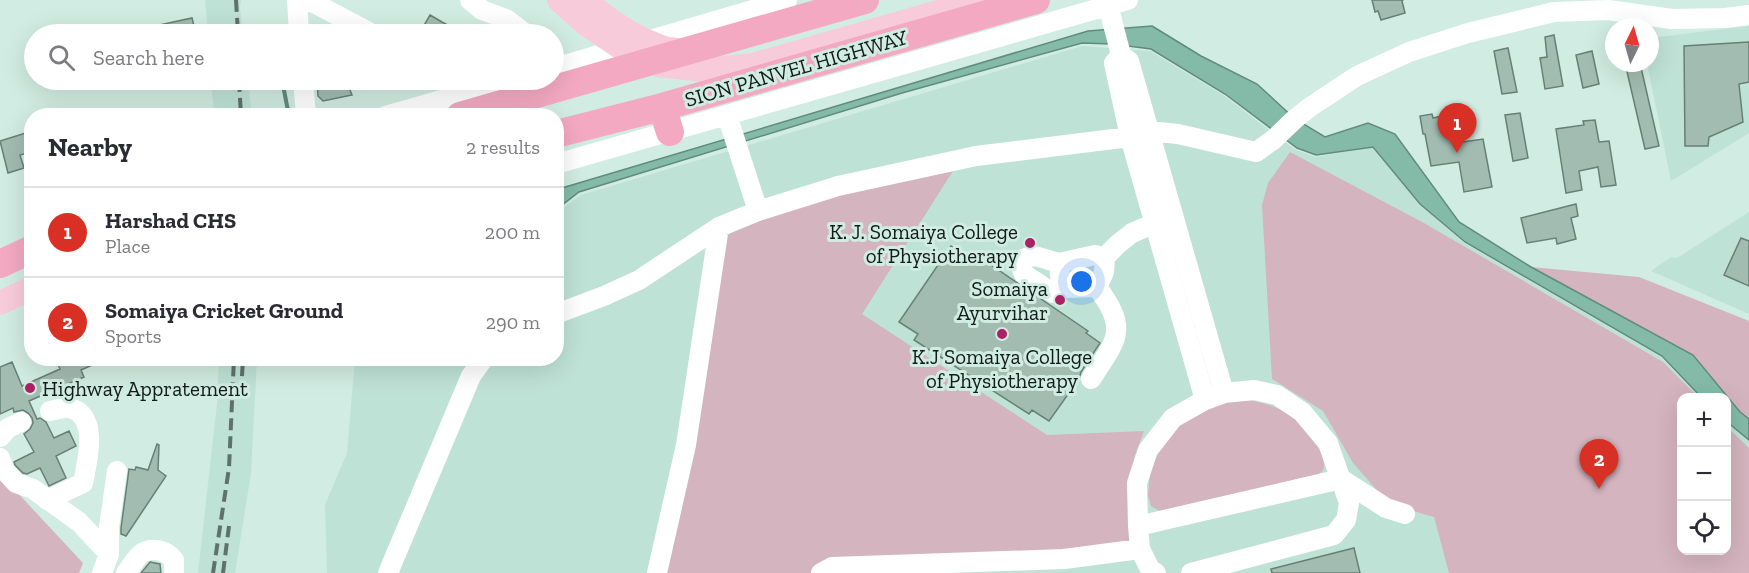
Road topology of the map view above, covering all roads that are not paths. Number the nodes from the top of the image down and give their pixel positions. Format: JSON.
{"nodes":[{"id":1,"x":297,"y":0,"type":"edge"},
{"id":2,"x":308,"y":0,"type":"edge"},
{"id":3,"x":470,"y":0,"type":"edge"},
{"id":4,"x":560,"y":0,"type":"edge"},
{"id":5,"x":586,"y":0,"type":"edge"},
{"id":6,"x":787,"y":0,"type":"edge"},
{"id":7,"x":865,"y":0,"type":"edge"},
{"id":8,"x":919,"y":0,"type":"edge"},
{"id":9,"x":980,"y":0,"type":"edge"},
{"id":10,"x":1036,"y":0,"type":"edge"},
{"id":11,"x":1128,"y":0,"type":"edge"},
{"id":12,"x":1110,"y":13,"type":"junction"},
{"id":13,"x":1749,"y":15,"type":"edge"},
{"id":14,"x":298,"y":24,"type":"edge"},
{"id":15,"x":354,"y":24,"type":"edge"},
{"id":16,"x":513,"y":24,"type":"edge"},
{"id":17,"x":564,"y":65,"type":"edge"},
{"id":18,"x":564,"y":86,"type":"edge"},
{"id":19,"x":304,"y":90,"type":"edge"},
{"id":20,"x":477,"y":90,"type":"edge"},
{"id":21,"x":551,"y":90,"type":"edge"},
{"id":22,"x":305,"y":108,"type":"edge"},
{"id":23,"x":413,"y":108,"type":"edge"},
{"id":24,"x":488,"y":108,"type":"edge"},
{"id":25,"x":666,"y":119,"type":"junction"},
{"id":26,"x":731,"y":129,"type":"junction"},
{"id":27,"x":564,"y":133,"type":"edge"},
{"id":28,"x":1139,"y":134,"type":"junction"},
{"id":29,"x":564,"y":162,"type":"edge"},
{"id":30,"x":758,"y":211,"type":"junction"},
{"id":31,"x":1160,"y":216,"type":"junction"},
{"id":32,"x":719,"y":227,"type":"junction"},
{"id":33,"x":20,"y":254,"type":"edge"},
{"id":34,"x":1105,"y":257,"type":"junction"},
{"id":35,"x":1059,"y":263,"type":"junction"},
{"id":36,"x":0,"y":280,"type":"edge"},
{"id":37,"x":1097,"y":286,"type":"junction"},
{"id":38,"x":1062,"y":288,"type":"junction"},
{"id":39,"x":24,"y":292,"type":"edge"},
{"id":40,"x":0,"y":303,"type":"edge"},
{"id":41,"x":564,"y":311,"type":"edge"},
{"id":42,"x":478,"y":366,"type":"edge"},
{"id":43,"x":1090,"y":379,"type":"dead end"},
{"id":44,"x":1224,"y":393,"type":"junction"},
{"id":45,"x":1205,"y":400,"type":"junction"},
{"id":46,"x":50,"y":411,"type":"dead end"},
{"id":47,"x":21,"y":422,"type":"dead end"},
{"id":48,"x":0,"y":437,"type":"edge"},
{"id":49,"x":0,"y":458,"type":"edge"},
{"id":50,"x":117,"y":471,"type":"dead end"},
{"id":51,"x":1341,"y":479,"type":"junction"},
{"id":52,"x":47,"y":500,"type":"junction"},
{"id":53,"x":1405,"y":514,"type":"dead end"},
{"id":54,"x":1138,"y":526,"type":"junction"},
{"id":55,"x":1140,"y":549,"type":"junction"},
{"id":56,"x":109,"y":554,"type":"junction"},
{"id":57,"x":956,"y":568,"type":"edge"},
{"id":58,"x":1204,"y":571,"type":"edge"},
{"id":59,"x":102,"y":573,"type":"edge"},
{"id":60,"x":126,"y":573,"type":"edge"},
{"id":61,"x":174,"y":573,"type":"edge"},
{"id":62,"x":388,"y":573,"type":"edge"},
{"id":63,"x":657,"y":573,"type":"edge"},
{"id":64,"x":821,"y":573,"type":"edge"},
{"id":65,"x":1156,"y":573,"type":"edge"}],
"edges":[{"from":1,"to":14,"type":"street"},
{"from":2,"to":15,"type":"street"},
{"from":3,"to":16,"type":"street"},
{"from":4,"to":9,"type":"main road"},
{"from":5,"to":8,"type":"main road"},
{"from":6,"to":17,"type":"street"},
{"from":7,"to":18,"type":"highway"},
{"from":10,"to":25,"type":"highway","name":"SION PANVEL HIGHWAY"},
{"from":11,"to":12,"type":"street"},
{"from":12,"to":26,"type":"street"},
{"from":12,"to":28,"type":"street"},
{"from":13,"to":28,"type":"street"},
{"from":19,"to":22,"type":"street"},
{"from":20,"to":23,"type":"street"},
{"from":21,"to":24,"type":"highway"},
{"from":25,"to":26,"type":"street"},
{"from":25,"to":27,"type":"highway","name":"SION PANVEL HIGHWAY"},
{"from":25,"to":29,"type":"street"},
{"from":26,"to":30,"type":"street"},
{"from":28,"to":30,"type":"street"},
{"from":28,"to":31,"type":"street"},
{"from":30,"to":32,"type":"street"},
{"from":31,"to":34,"type":"street"},
{"from":31,"to":44,"type":"street"},
{"from":31,"to":45,"type":"street"},
{"from":32,"to":41,"type":"street"},
{"from":32,"to":63,"type":"street"},
{"from":33,"to":36,"type":"highway"},
{"from":34,"to":35,"type":"street"},
{"from":34,"to":37,"type":"street"},
{"from":35,"to":38,"type":"street"},
{"from":35,"to":38,"type":"street"},
{"from":37,"to":38,"type":"street"},
{"from":37,"to":43,"type":"street"},
{"from":39,"to":40,"type":"main road"},
{"from":42,"to":62,"type":"street"},
{"from":44,"to":45,"type":"street"},
{"from":44,"to":51,"type":"street"},
{"from":45,"to":54,"type":"street"},
{"from":46,"to":52,"type":"street"},
{"from":47,"to":48,"type":"street"},
{"from":49,"to":52,"type":"street"},
{"from":50,"to":56,"type":"street"},
{"from":51,"to":53,"type":"street"},
{"from":51,"to":54,"type":"street"},
{"from":51,"to":58,"type":"street"},
{"from":52,"to":56,"type":"street"},
{"from":54,"to":55,"type":"street"},
{"from":55,"to":57,"type":"street"},
{"from":55,"to":65,"type":"street"},
{"from":56,"to":59,"type":"street"},
{"from":57,"to":64,"type":"street"},
{"from":60,"to":61,"type":"street"}]}
